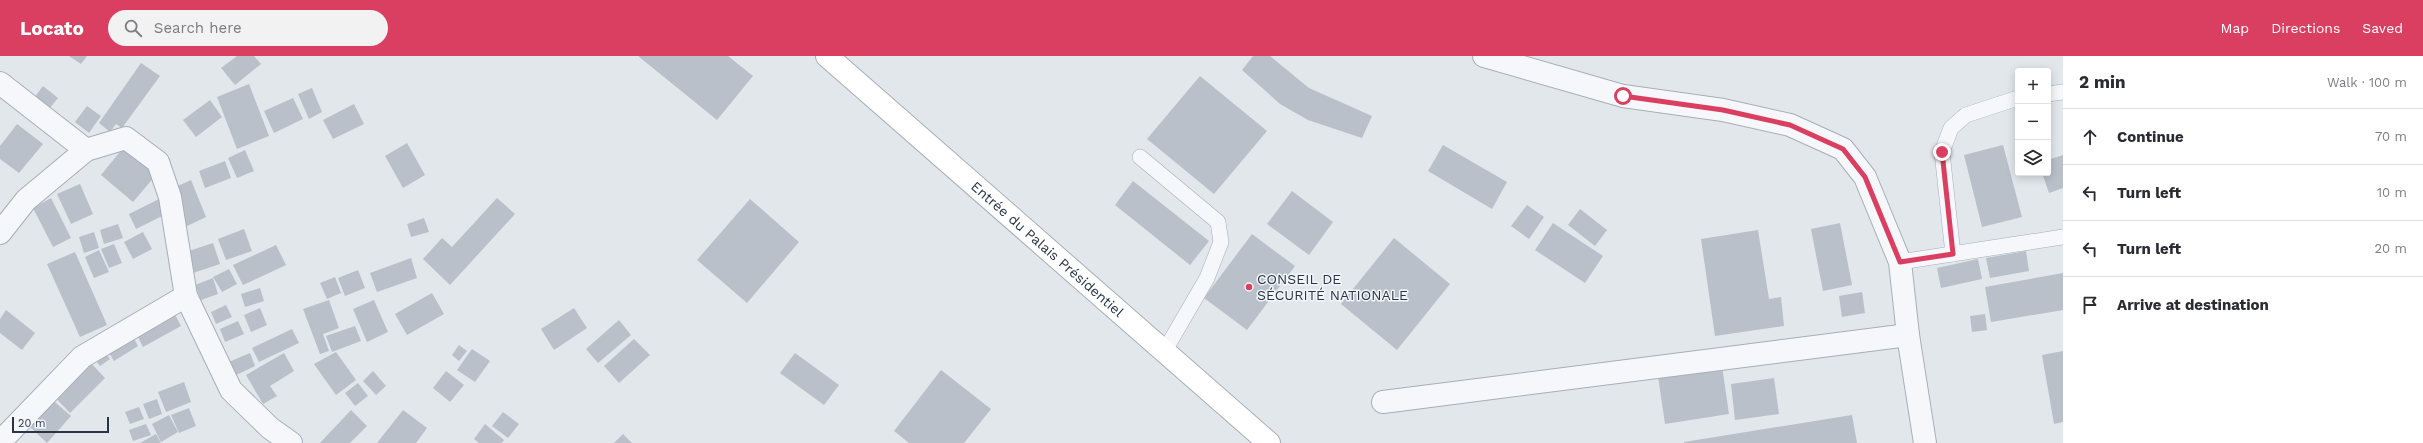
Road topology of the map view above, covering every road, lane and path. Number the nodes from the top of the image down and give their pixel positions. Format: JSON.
{"nodes":[{"id":1,"x":827,"y":56,"type":"edge"},
{"id":2,"x":1484,"y":56,"type":"edge"},
{"id":3,"x":0,"y":83,"type":"edge"},
{"id":4,"x":2063,"y":92,"type":"edge"},
{"id":5,"x":2051,"y":94,"type":"edge"},
{"id":6,"x":2015,"y":99,"type":"edge"},
{"id":7,"x":86,"y":150,"type":"junction"},
{"id":8,"x":1140,"y":157,"type":"dead end"},
{"id":9,"x":0,"y":233,"type":"edge"},
{"id":10,"x":2063,"y":237,"type":"edge"},
{"id":11,"x":1953,"y":254,"type":"junction"},
{"id":12,"x":1900,"y":262,"type":"junction"},
{"id":13,"x":186,"y":296,"type":"junction"},
{"id":14,"x":1908,"y":335,"type":"junction"},
{"id":15,"x":1164,"y":352,"type":"junction"},
{"id":16,"x":1382,"y":402,"type":"dead end"},
{"id":17,"x":0,"y":442,"type":"edge"},
{"id":18,"x":291,"y":443,"type":"edge"},
{"id":19,"x":1269,"y":443,"type":"edge"},
{"id":20,"x":1925,"y":443,"type":"edge"}],
"edges":[{"from":1,"to":15,"type":"street","name":"Entrée du Palais Présidentiel"},
{"from":2,"to":12,"type":"street"},
{"from":3,"to":7,"type":"street"},
{"from":4,"to":5,"type":"lane"},
{"from":6,"to":11,"type":"lane"},
{"from":7,"to":9,"type":"street"},
{"from":7,"to":13,"type":"street"},
{"from":8,"to":15,"type":"lane"},
{"from":10,"to":11,"type":"lane"},
{"from":11,"to":12,"type":"lane"},
{"from":12,"to":14,"type":"street"},
{"from":13,"to":17,"type":"street"},
{"from":13,"to":18,"type":"street"},
{"from":14,"to":16,"type":"street"},
{"from":14,"to":20,"type":"street"},
{"from":15,"to":19,"type":"street","name":"Entrée du Palais Présidentiel"}]}
